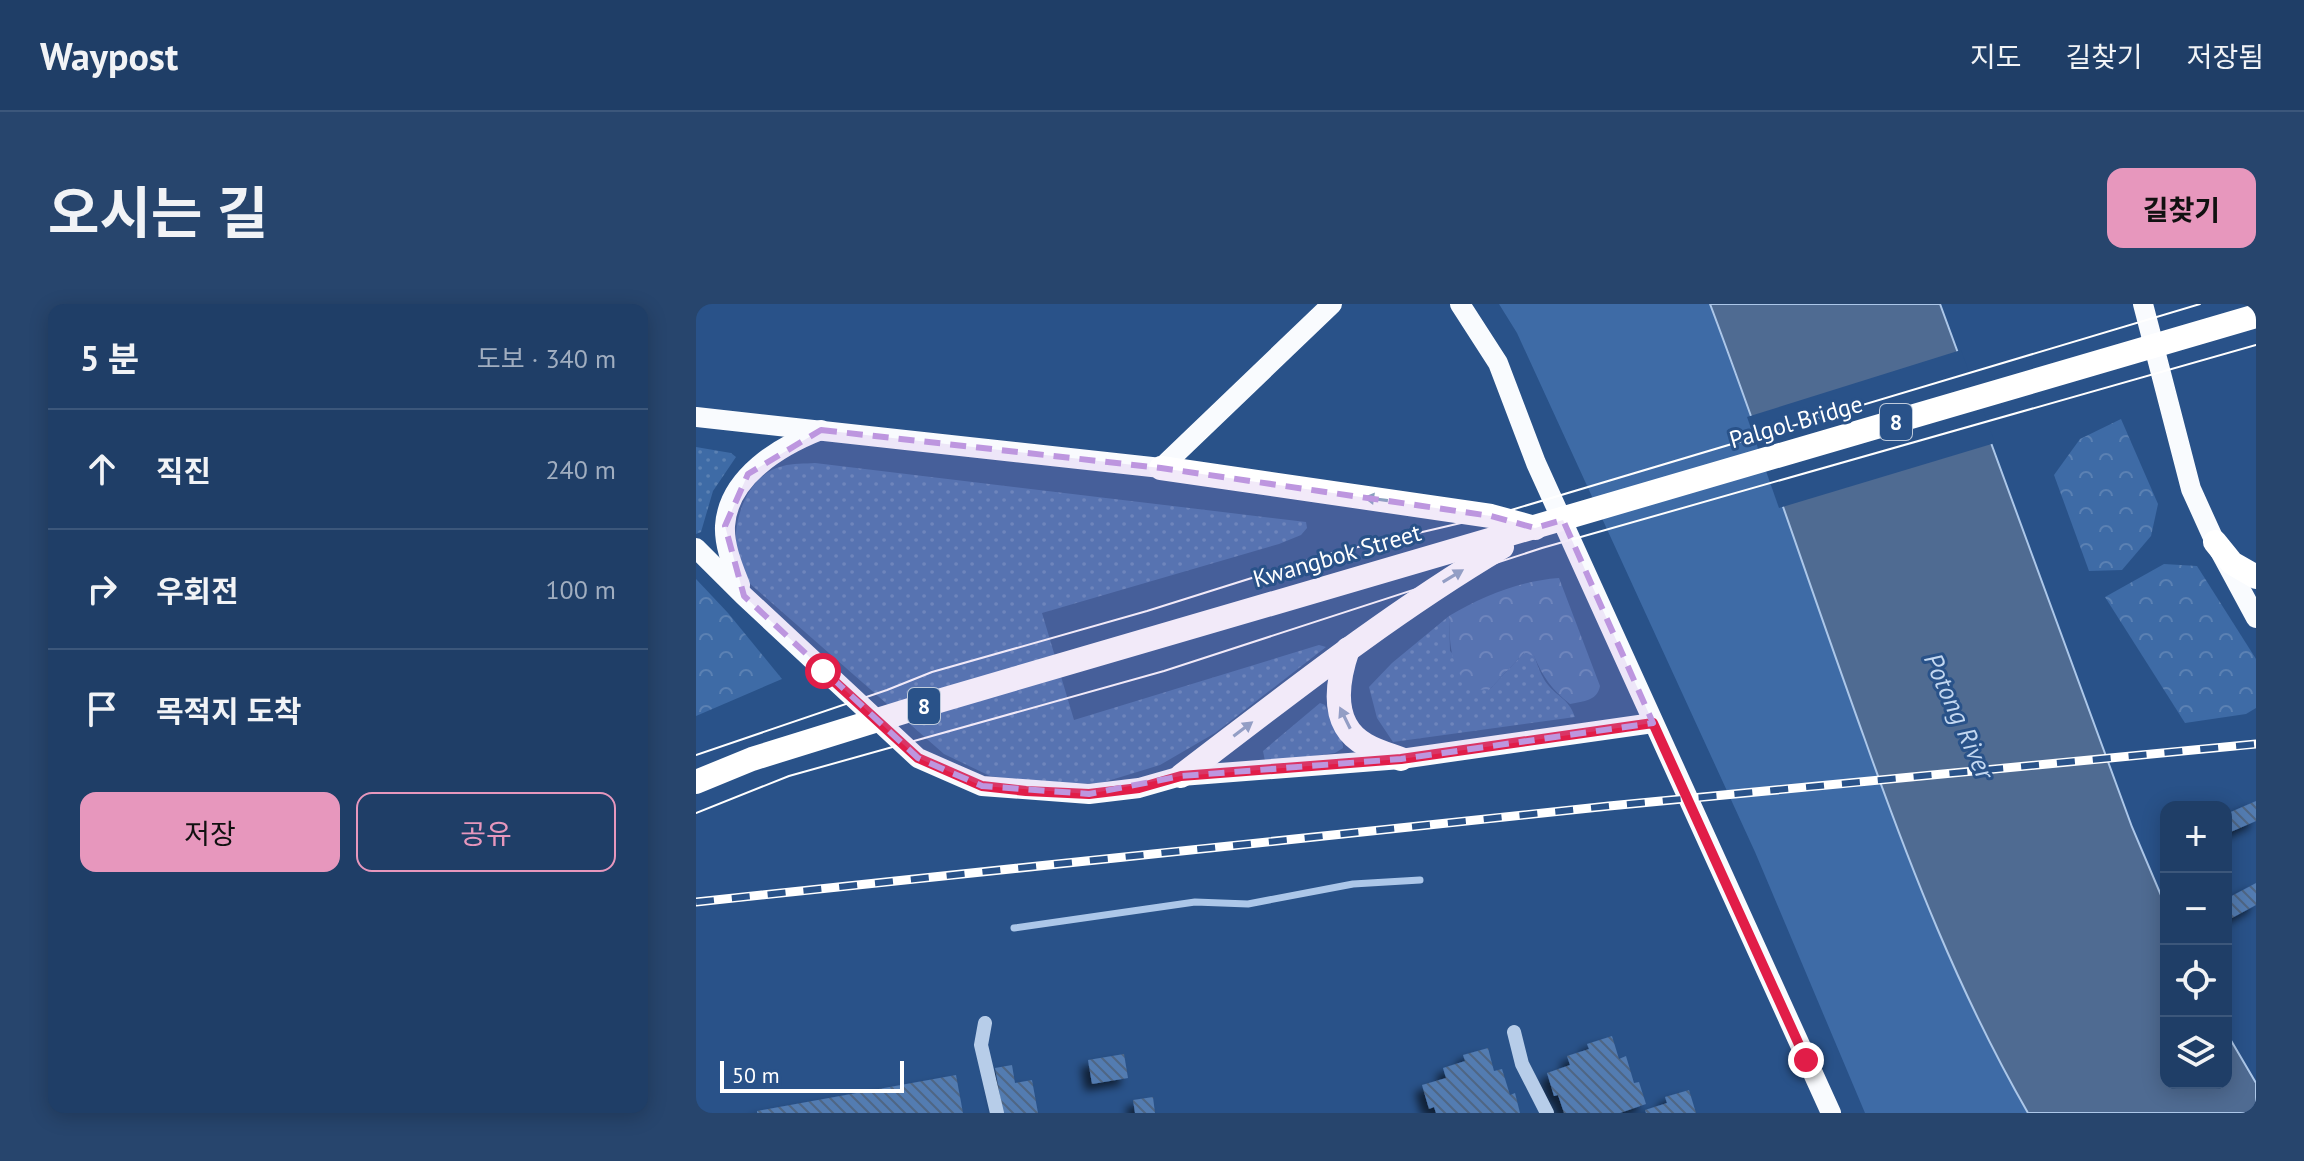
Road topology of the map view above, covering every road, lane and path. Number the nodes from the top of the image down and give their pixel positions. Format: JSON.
{"nodes":[{"id":1,"x":1332,"y":304,"type":"edge"},
{"id":2,"x":1460,"y":304,"type":"edge"},
{"id":3,"x":2143,"y":304,"type":"edge"},
{"id":4,"x":2256,"y":316,"type":"edge"},
{"id":5,"x":696,"y":417,"type":"edge"},
{"id":6,"x":821,"y":430,"type":"junction"},
{"id":7,"x":1161,"y":468,"type":"junction"},
{"id":8,"x":1535,"y":528,"type":"junction"},
{"id":9,"x":2215,"y":542,"type":"junction"},
{"id":10,"x":696,"y":548,"type":"edge"},
{"id":11,"x":2256,"y":577,"type":"edge"},
{"id":12,"x":744,"y":596,"type":"junction"},
{"id":13,"x":2256,"y":618,"type":"edge"},
{"id":14,"x":1349,"y":648,"type":"junction"},
{"id":15,"x":1653,"y":723,"type":"junction"},
{"id":16,"x":1401,"y":759,"type":"junction"},
{"id":17,"x":1181,"y":776,"type":"junction"},
{"id":18,"x":696,"y":782,"type":"edge"},
{"id":19,"x":985,"y":1023,"type":"dead end"},
{"id":20,"x":1514,"y":1032,"type":"dead end"},
{"id":21,"x":997,"y":1113,"type":"edge"},
{"id":22,"x":1547,"y":1113,"type":"edge"},
{"id":23,"x":1831,"y":1113,"type":"edge"}],
"edges":[{"from":1,"to":7,"type":"main road"},
{"from":2,"to":15,"type":"main road"},
{"from":3,"to":9,"type":"main road"},
{"from":4,"to":8,"type":"highway","name":"Palgol Bridge","number":"8"},
{"from":5,"to":6,"type":"main road"},
{"from":6,"to":7,"type":"main road"},
{"from":6,"to":12,"type":"main road"},
{"from":8,"to":7,"type":"highway","one_way":true},
{"from":14,"to":8,"type":"highway","one_way":true},
{"from":8,"to":18,"type":"highway","name":"Kwangbok Street","number":"8"},
{"from":9,"to":11,"type":"highway"},
{"from":9,"to":13,"type":"main road"},
{"from":10,"to":12,"type":"main road"},
{"from":12,"to":17,"type":"main road"},
{"from":16,"to":14,"type":"highway","one_way":true},
{"from":17,"to":14,"type":"highway","one_way":true},
{"from":15,"to":16,"type":"main road"},
{"from":15,"to":23,"type":"main road"},
{"from":16,"to":17,"type":"main road"},
{"from":19,"to":21,"type":"lane"},
{"from":20,"to":22,"type":"lane"}]}
